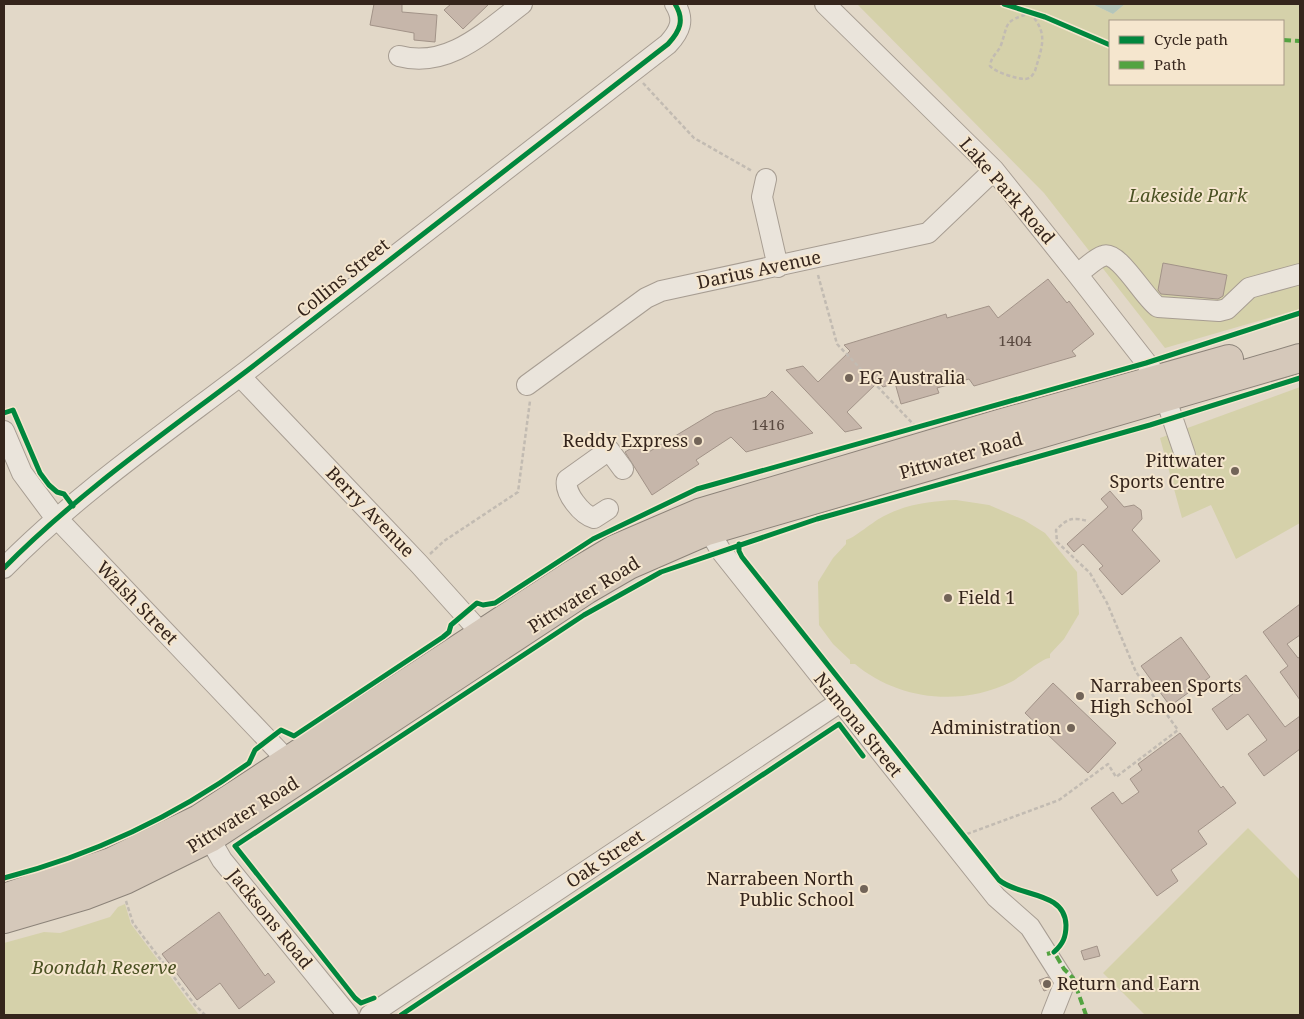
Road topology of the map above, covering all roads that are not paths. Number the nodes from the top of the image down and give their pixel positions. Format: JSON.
{"nodes":[{"id":1,"x":522,"y":4,"type":"edge"},
{"id":2,"x":674,"y":4,"type":"edge"},
{"id":3,"x":825,"y":4,"type":"edge"},
{"id":4,"x":399,"y":56,"type":"dead end"},
{"id":5,"x":994,"y":170,"type":"junction"},
{"id":6,"x":766,"y":179,"type":"road end"},
{"id":7,"x":778,"y":267,"type":"junction"},
{"id":8,"x":1077,"y":274,"type":"junction"},
{"id":9,"x":1300,"y":274,"type":"edge"},
{"id":10,"x":1300,"y":338,"type":"edge"},
{"id":11,"x":1300,"y":358,"type":"edge"},
{"id":12,"x":240,"y":376,"type":"junction"},
{"id":13,"x":527,"y":385,"type":"road end"},
{"id":14,"x":1162,"y":388,"type":"junction"},
{"id":15,"x":4,"y":431,"type":"edge"},
{"id":16,"x":1185,"y":455,"type":"dead end"},
{"id":17,"x":623,"y":469,"type":"dead end"},
{"id":18,"x":608,"y":509,"type":"dead end"},
{"id":19,"x":57,"y":519,"type":"junction"},
{"id":20,"x":703,"y":522,"type":"junction"},
{"id":21,"x":4,"y":568,"type":"edge"},
{"id":22,"x":489,"y":642,"type":"junction"},
{"id":23,"x":840,"y":702,"type":"junction"},
{"id":24,"x":288,"y":762,"type":"junction"},
{"id":25,"x":204,"y":829,"type":"junction"},
{"id":26,"x":4,"y":898,"type":"edge"},
{"id":27,"x":4,"y":919,"type":"edge"},
{"id":28,"x":348,"y":1015,"type":"edge"},
{"id":29,"x":370,"y":1015,"type":"edge"},
{"id":30,"x":1052,"y":1015,"type":"edge"}],
"edges":[{"from":1,"to":4,"type":"street"},
{"from":2,"to":12,"type":"street","name":"Collins Street"},
{"from":3,"to":5,"type":"street","name":"Lake Park Road"},
{"from":5,"to":7,"type":"street","name":"Darius Avenue"},
{"from":5,"to":8,"type":"street","name":"Lake Park Road"},
{"from":6,"to":7,"type":"street"},
{"from":7,"to":13,"type":"street","name":"Darius Avenue"},
{"from":8,"to":9,"type":"street"},
{"from":8,"to":14,"type":"street","name":"Lake Park Road"},
{"from":10,"to":14,"type":"highway","name":"Pittwater Road"},
{"from":11,"to":14,"type":"highway","name":"Pittwater Road"},
{"from":12,"to":19,"type":"street","name":"Collins Street"},
{"from":12,"to":22,"type":"street","name":"Berry Avenue"},
{"from":14,"to":16,"type":"street","name":"Lake Park Road"},
{"from":14,"to":20,"type":"highway","name":"Pittwater Road"},
{"from":15,"to":19,"type":"street","name":"Walsh Street"},
{"from":17,"to":18,"type":"street"},
{"from":19,"to":21,"type":"street","name":"Collins Street"},
{"from":19,"to":24,"type":"street","name":"Walsh Street"},
{"from":20,"to":22,"type":"highway","name":"Pittwater Road"},
{"from":20,"to":23,"type":"street","name":"Namona Street"},
{"from":22,"to":24,"type":"highway","name":"Pittwater Road"},
{"from":22,"to":25,"type":"highway","name":"Pittwater Road"},
{"from":23,"to":29,"type":"street","name":"Oak Street"},
{"from":23,"to":30,"type":"street","name":"Namona Street"},
{"from":24,"to":25,"type":"highway","name":"Pittwater Road"},
{"from":25,"to":26,"type":"highway","name":"Pittwater Road"},
{"from":25,"to":27,"type":"highway","name":"Pittwater Road"},
{"from":25,"to":28,"type":"street","name":"Jacksons Road"}]}
